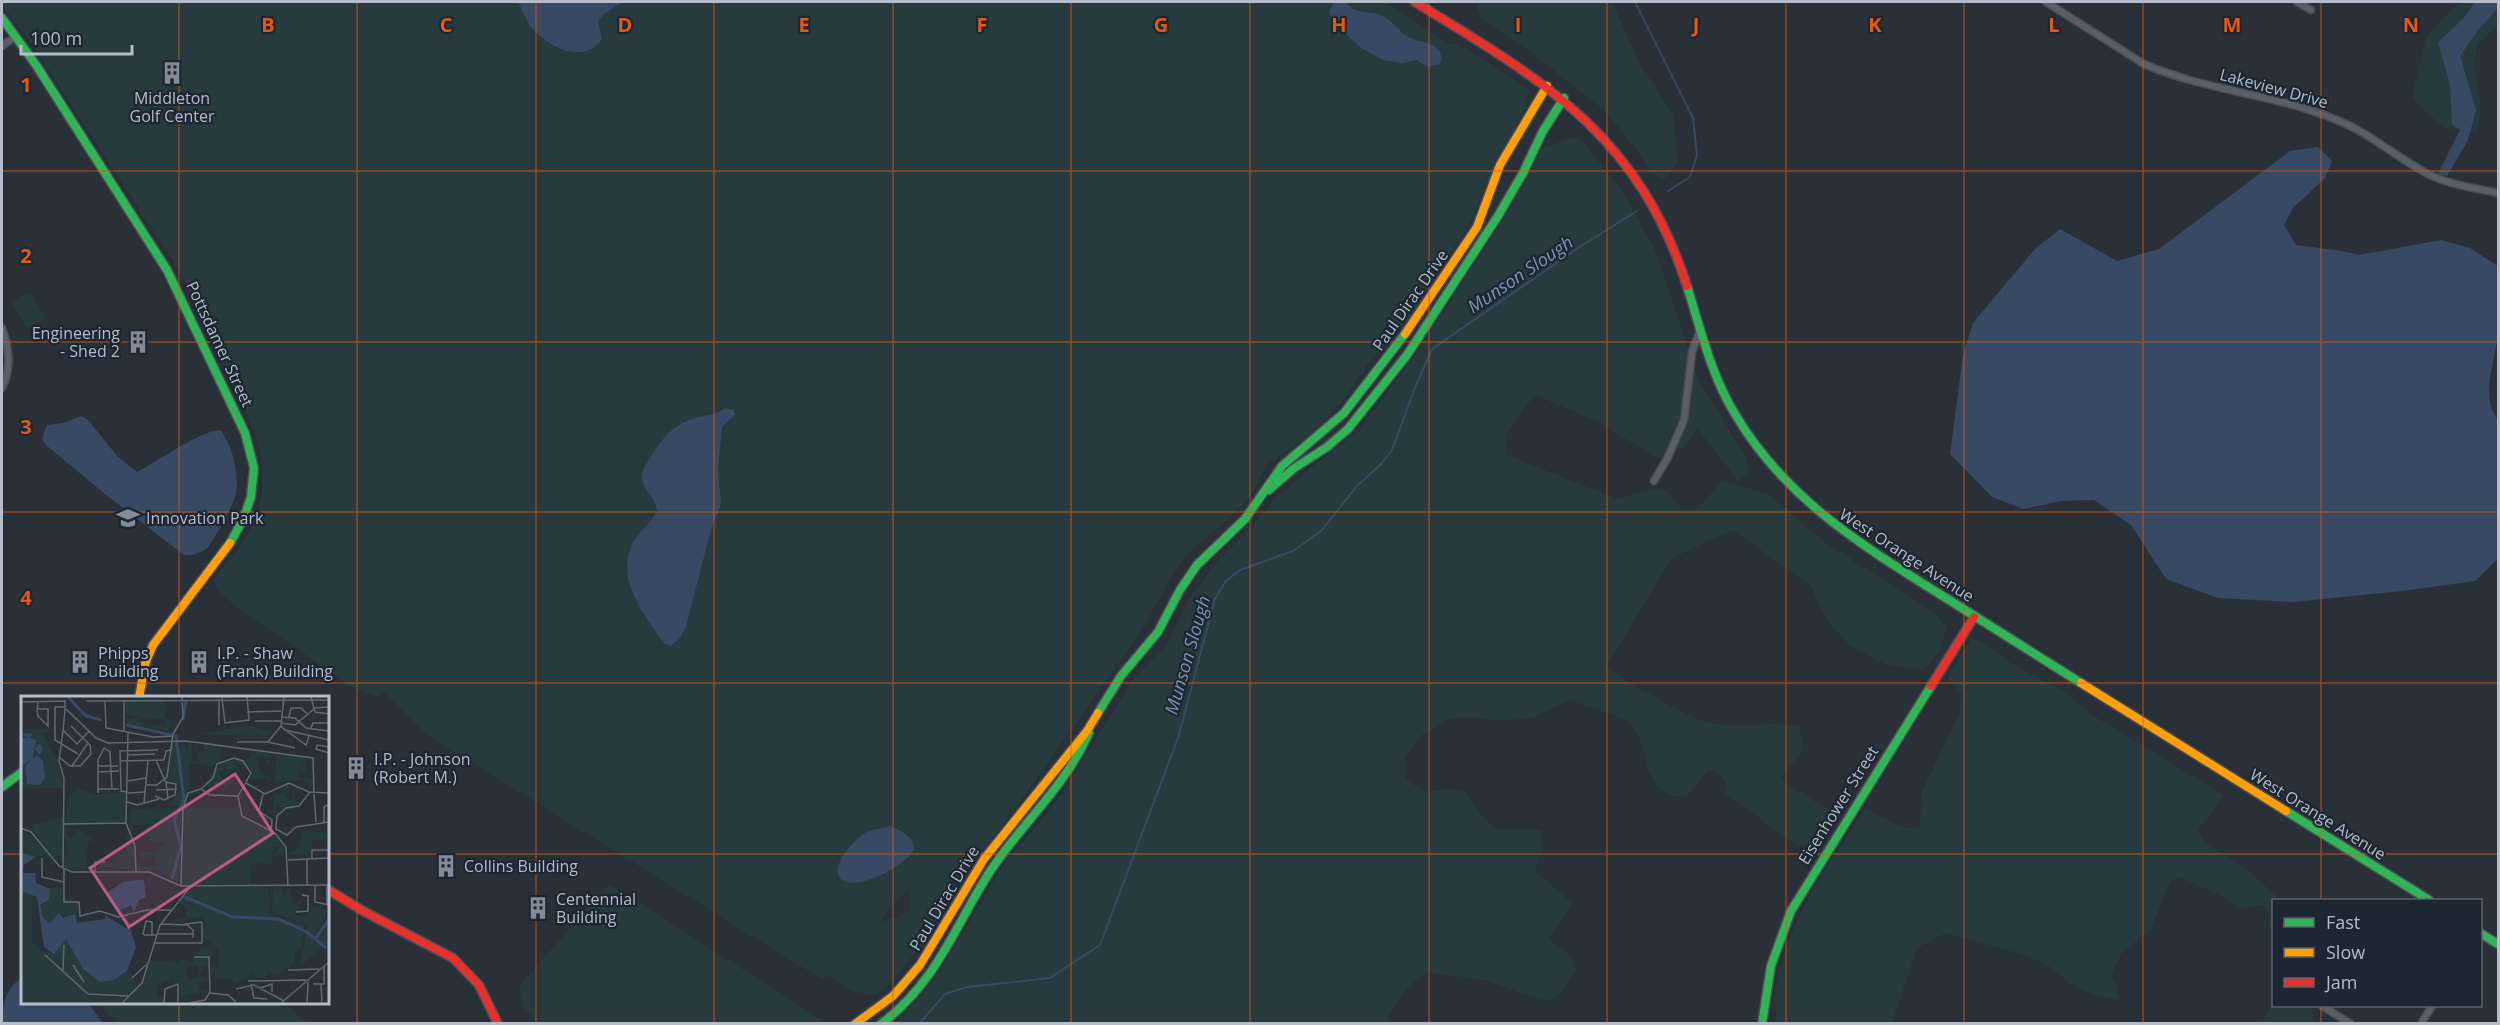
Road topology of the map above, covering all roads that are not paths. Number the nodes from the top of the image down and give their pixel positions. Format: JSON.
{"nodes":[{"id":1,"x":1415,"y":2,"type":"edge"},
{"id":2,"x":2046,"y":2,"type":"edge"},
{"id":3,"x":2297,"y":2,"type":"edge"},
{"id":4,"x":2311,"y":10,"type":"dead end"},
{"id":5,"x":2,"y":18,"type":"edge"},
{"id":6,"x":16,"y":36,"type":"junction"},
{"id":7,"x":2,"y":46,"type":"edge"},
{"id":8,"x":1548,"y":86,"type":"junction"},
{"id":9,"x":1564,"y":98,"type":"junction"},
{"id":10,"x":2499,"y":193,"type":"edge"},
{"id":11,"x":2,"y":328,"type":"edge"},
{"id":12,"x":1701,"y":330,"type":"junction"},
{"id":13,"x":2,"y":388,"type":"edge"},
{"id":14,"x":1654,"y":481,"type":"dead end"},
{"id":15,"x":1256,"y":504,"type":"junction"},
{"id":16,"x":1974,"y":617,"type":"junction"},
{"id":17,"x":139,"y":696,"type":"edge"},
{"id":18,"x":1094,"y":722,"type":"junction"},
{"id":19,"x":21,"y":773,"type":"edge"},
{"id":20,"x":2,"y":787,"type":"edge"},
{"id":21,"x":328,"y":890,"type":"edge"},
{"id":22,"x":2427,"y":899,"type":"edge"},
{"id":23,"x":2482,"y":934,"type":"edge"},
{"id":24,"x":2499,"y":944,"type":"edge"},
{"id":25,"x":2325,"y":1007,"type":"edge"},
{"id":26,"x":2431,"y":1007,"type":"edge"},
{"id":27,"x":498,"y":1023,"type":"edge"},
{"id":28,"x":855,"y":1023,"type":"edge"},
{"id":29,"x":881,"y":1023,"type":"edge"},
{"id":30,"x":1762,"y":1023,"type":"edge"},
{"id":31,"x":2351,"y":1023,"type":"edge"},
{"id":32,"x":2421,"y":1023,"type":"edge"}],
"edges":[{"from":1,"to":8,"type":"street","name":"West Orange Avenue"},
{"from":2,"to":10,"type":"street","name":"Lakeview Drive"},
{"from":3,"to":4,"type":"street"},
{"from":5,"to":6,"type":"street","name":"Pottsdamer Street"},
{"from":6,"to":7,"type":"street"},
{"from":6,"to":17,"type":"street","name":"Pottsdamer Street"},
{"from":8,"to":9,"type":"street","name":"West Orange Avenue"},
{"from":8,"to":15,"type":"street","name":"Paul Dirac Drive"},
{"from":9,"to":12,"type":"street","name":"West Orange Avenue"},
{"from":9,"to":15,"type":"street","name":"Paul Dirac Drive"},
{"from":11,"to":13,"type":"street"},
{"from":12,"to":14,"type":"street"},
{"from":12,"to":16,"type":"street","name":"West Orange Avenue"},
{"from":15,"to":18,"type":"street","name":"Paul Dirac Drive"},
{"from":16,"to":22,"type":"street","name":"West Orange Avenue"},
{"from":16,"to":30,"type":"street","name":"Eisenhower Street"},
{"from":18,"to":28,"type":"street","name":"Paul Dirac Drive"},
{"from":18,"to":29,"type":"street","name":"Paul Dirac Drive"},
{"from":19,"to":20,"type":"street"},
{"from":21,"to":27,"type":"street"},
{"from":23,"to":24,"type":"street"},
{"from":25,"to":31,"type":"street"},
{"from":26,"to":32,"type":"street"}]}
